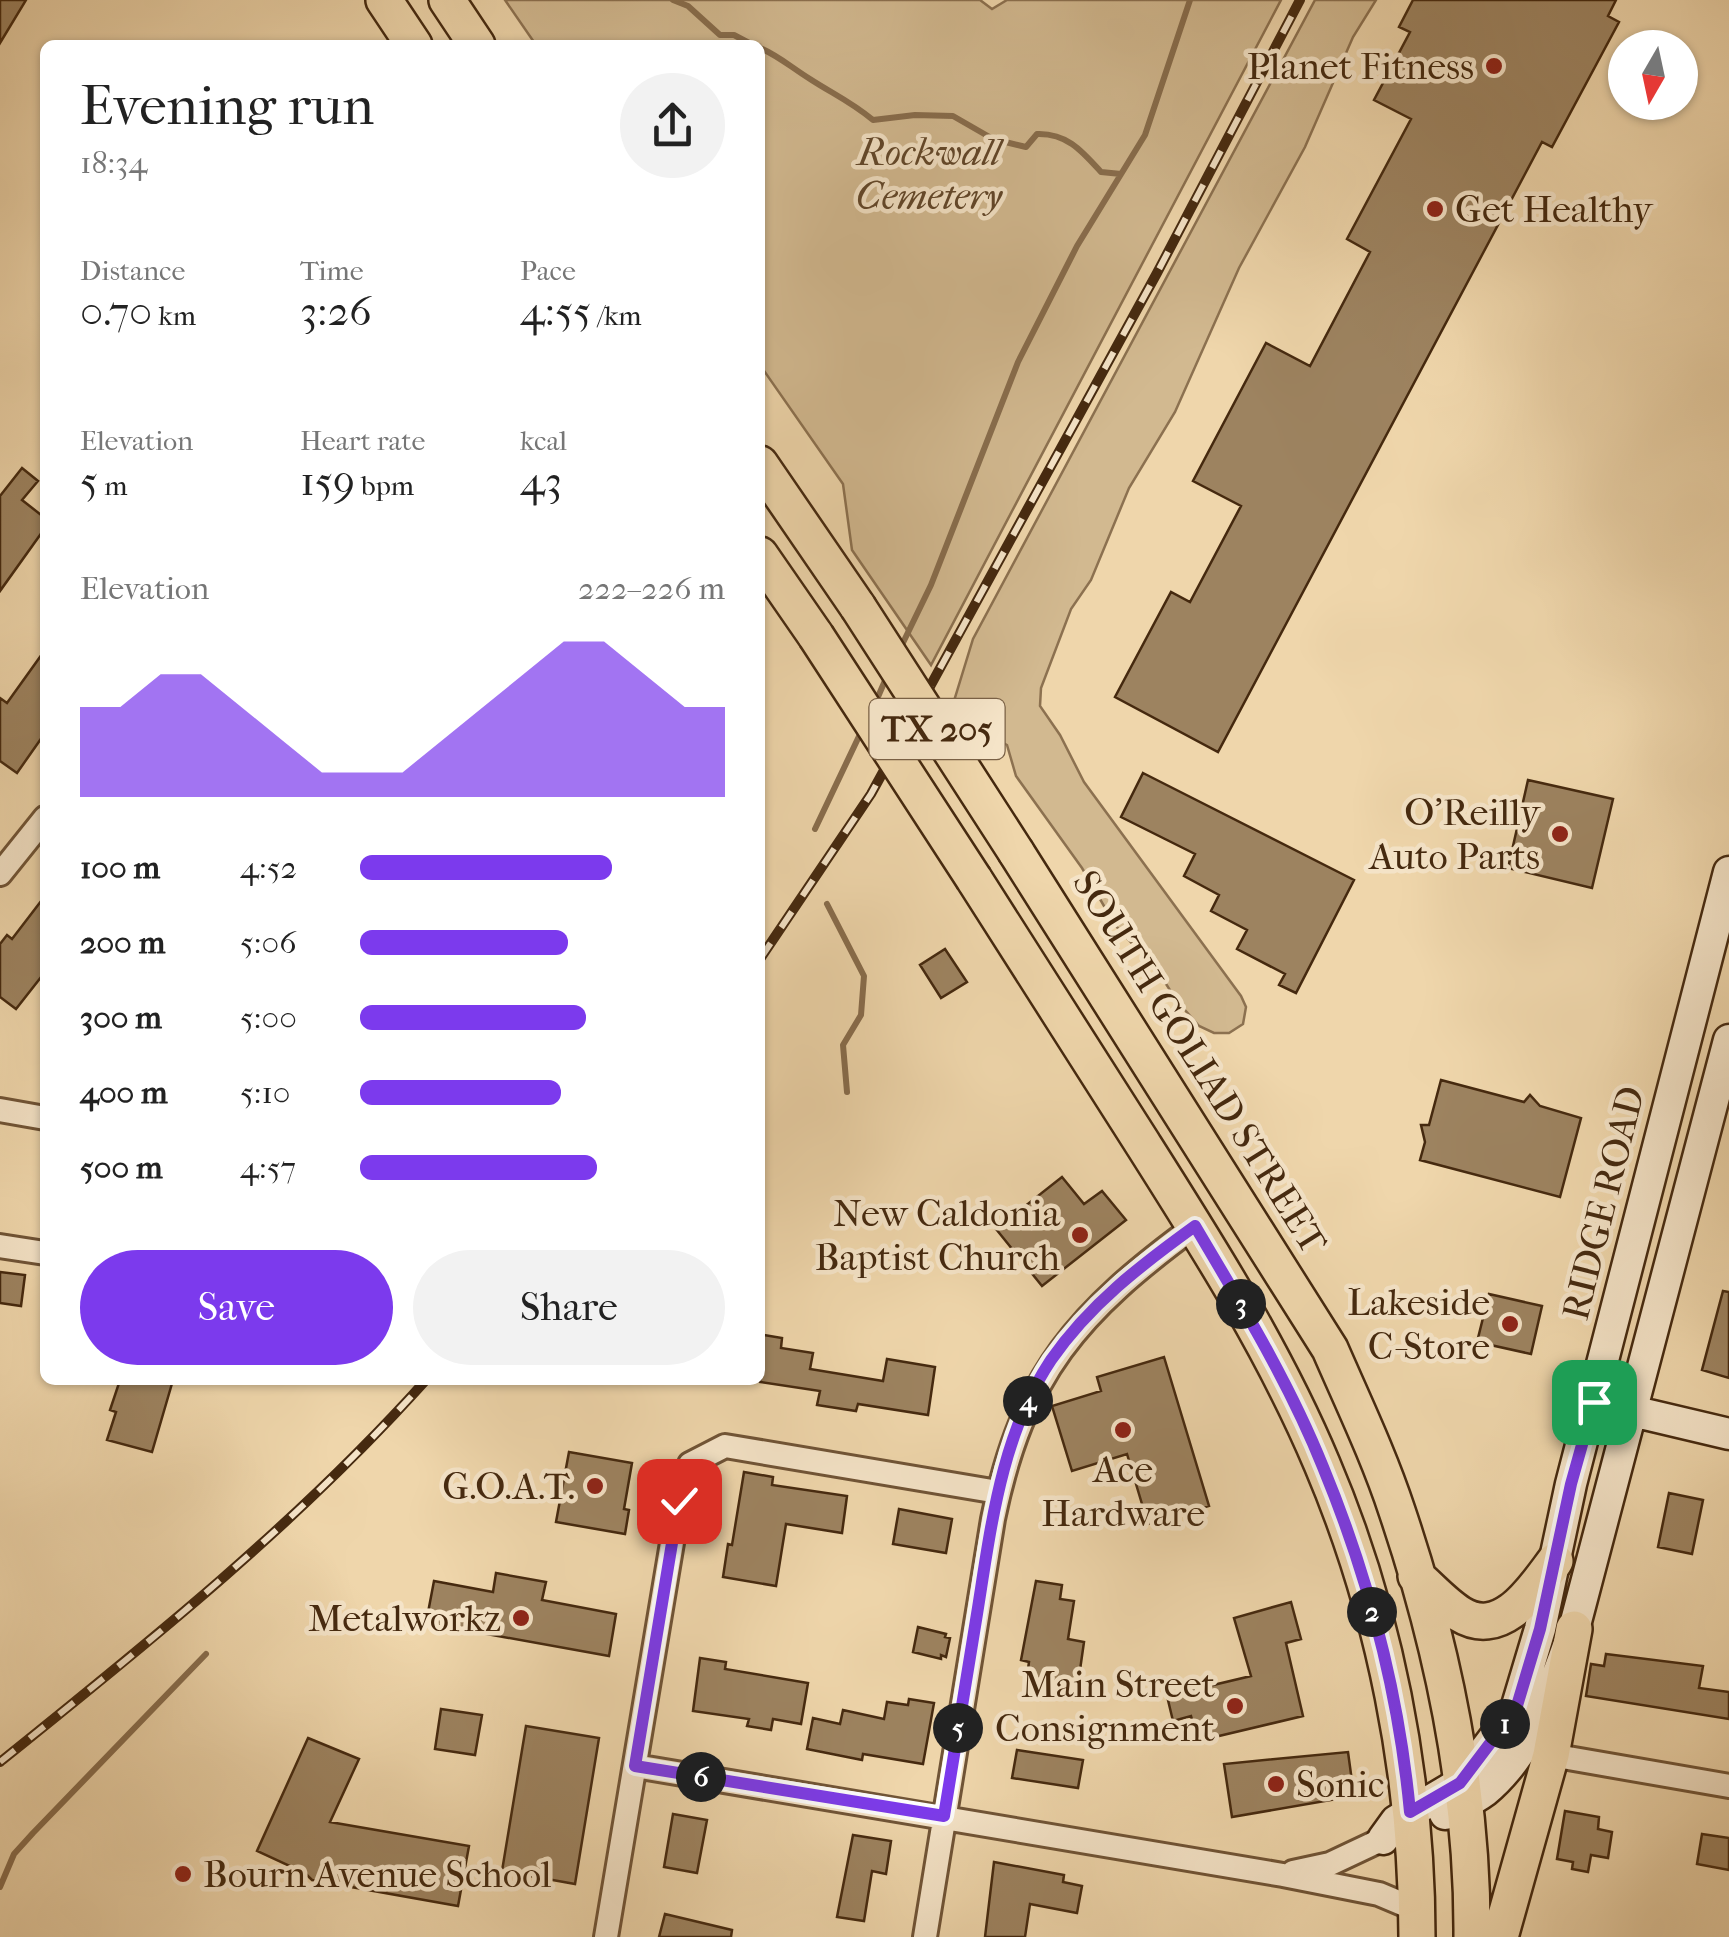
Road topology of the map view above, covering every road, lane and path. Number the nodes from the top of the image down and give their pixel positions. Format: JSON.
{"nodes":[{"id":1,"x":384,"y":0,"type":"edge"},
{"id":2,"x":446,"y":0,"type":"edge"},
{"id":3,"x":411,"y":40,"type":"edge"},
{"id":4,"x":473,"y":40,"type":"edge"},
{"id":5,"x":765,"y":471,"type":"edge"},
{"id":6,"x":765,"y":562,"type":"edge"},
{"id":7,"x":40,"y":824,"type":"edge"},
{"id":8,"x":1729,"y":872,"type":"edge"},
{"id":9,"x":0,"y":874,"type":"edge"},
{"id":10,"x":1729,"y":1040,"type":"edge"},
{"id":11,"x":0,"y":1110,"type":"edge"},
{"id":12,"x":40,"y":1117,"type":"edge"},
{"id":13,"x":1195,"y":1226,"type":"junction"},
{"id":14,"x":0,"y":1246,"type":"edge"},
{"id":15,"x":40,"y":1253,"type":"edge"},
{"id":16,"x":1597,"y":1391,"type":"junction"},
{"id":17,"x":1635,"y":1401,"type":"junction"},
{"id":18,"x":1729,"y":1418,"type":"edge"},
{"id":19,"x":1729,"y":1434,"type":"edge"},
{"id":20,"x":998,"y":1492,"type":"junction"},
{"id":21,"x":1555,"y":1561,"type":"junction"},
{"id":22,"x":1416,"y":1576,"type":"junction"},
{"id":23,"x":1574,"y":1629,"type":"junction"},
{"id":24,"x":1552,"y":1755,"type":"junction"},
{"id":25,"x":635,"y":1766,"type":"junction"},
{"id":26,"x":1729,"y":1786,"type":"edge"},
{"id":27,"x":1461,"y":1794,"type":"junction"},
{"id":28,"x":944,"y":1816,"type":"junction"},
{"id":29,"x":1402,"y":1828,"type":"junction"},
{"id":30,"x":1283,"y":1875,"type":"junction"},
{"id":31,"x":1417,"y":1924,"type":"edge"},
{"id":32,"x":606,"y":1937,"type":"edge"},
{"id":33,"x":925,"y":1937,"type":"edge"},
{"id":34,"x":1472,"y":1937,"type":"edge"},
{"id":35,"x":1500,"y":1937,"type":"edge"}],
"edges":[{"from":1,"to":3,"type":"main road"},
{"from":2,"to":4,"type":"main road"},
{"from":5,"to":22,"type":"main road","name":"SOUTH GOLIAD STREET","number":"TX 205","bridge":true},
{"from":6,"to":13,"type":"main road","number":"TX 205","bridge":true},
{"from":7,"to":9,"type":"street"},
{"from":8,"to":16,"type":"main road","name":"RIDGE ROAD"},
{"from":10,"to":17,"type":"main road","name":"RIDGE ROAD"},
{"from":11,"to":12,"type":"street"},
{"from":13,"to":20,"type":"street"},
{"from":13,"to":29,"type":"main road","number":"TX 205"},
{"from":14,"to":15,"type":"street"},
{"from":16,"to":17,"type":"main road"},
{"from":16,"to":21,"type":"main road","name":"RIDGE ROAD"},
{"from":17,"to":18,"type":"main road"},
{"from":17,"to":19,"type":"main road"},
{"from":17,"to":23,"type":"main road","name":"RIDGE ROAD"},
{"from":20,"to":25,"type":"street"},
{"from":20,"to":28,"type":"street"},
{"from":21,"to":22,"type":"main road"},
{"from":21,"to":27,"type":"main road","name":"RIDGE ROAD"},
{"from":22,"to":27,"type":"main road","name":"SOUTH GOLIAD STREET","number":"TX 205"},
{"from":23,"to":24,"type":"main road"},
{"from":23,"to":27,"type":"main road","name":"RIDGE ROAD"},
{"from":24,"to":26,"type":"street"},
{"from":24,"to":35,"type":"main road"},
{"from":25,"to":28,"type":"street"},
{"from":25,"to":32,"type":"street"},
{"from":27,"to":29,"type":"main road","name":"RIDGE ROAD"},
{"from":27,"to":34,"type":"main road","name":"SOUTH GOLIAD STREET","number":"TX 205"},
{"from":28,"to":30,"type":"street"},
{"from":28,"to":33,"type":"street"},
{"from":29,"to":30,"type":"street"},
{"from":29,"to":31,"type":"main road","number":"TX 205"},
{"from":30,"to":31,"type":"street"}]}
